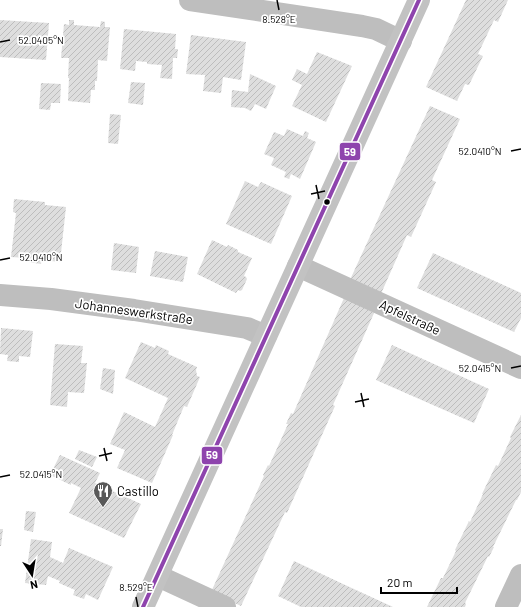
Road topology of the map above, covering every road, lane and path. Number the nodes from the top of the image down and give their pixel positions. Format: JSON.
{"nodes":[{"id":1,"x":190,"y":0,"type":"edge"},
{"id":2,"x":419,"y":0,"type":"edge"},
{"id":3,"x":401,"y":41,"type":"junction"},
{"id":4,"x":298,"y":266,"type":"junction"},
{"id":5,"x":0,"y":295,"type":"edge"},
{"id":6,"x":266,"y":336,"type":"junction"},
{"id":7,"x":521,"y":368,"type":"edge"},
{"id":8,"x":521,"y":575,"type":"edge"},
{"id":9,"x":158,"y":576,"type":"junction"},
{"id":10,"x":143,"y":607,"type":"edge"},
{"id":11,"x":225,"y":607,"type":"edge"},
{"id":12,"x":506,"y":607,"type":"edge"}],
"edges":[{"from":1,"to":3,"type":"street"},
{"from":2,"to":3,"type":"street"},
{"from":3,"to":4,"type":"street"},
{"from":4,"to":6,"type":"street"},
{"from":4,"to":7,"type":"street","name":"Apfelstraße"},
{"from":5,"to":6,"type":"street","name":"Johanneswerkstraße"},
{"from":6,"to":9,"type":"street"},
{"from":8,"to":12,"type":"street"},
{"from":9,"to":10,"type":"street"},
{"from":9,"to":11,"type":"street"}]}
